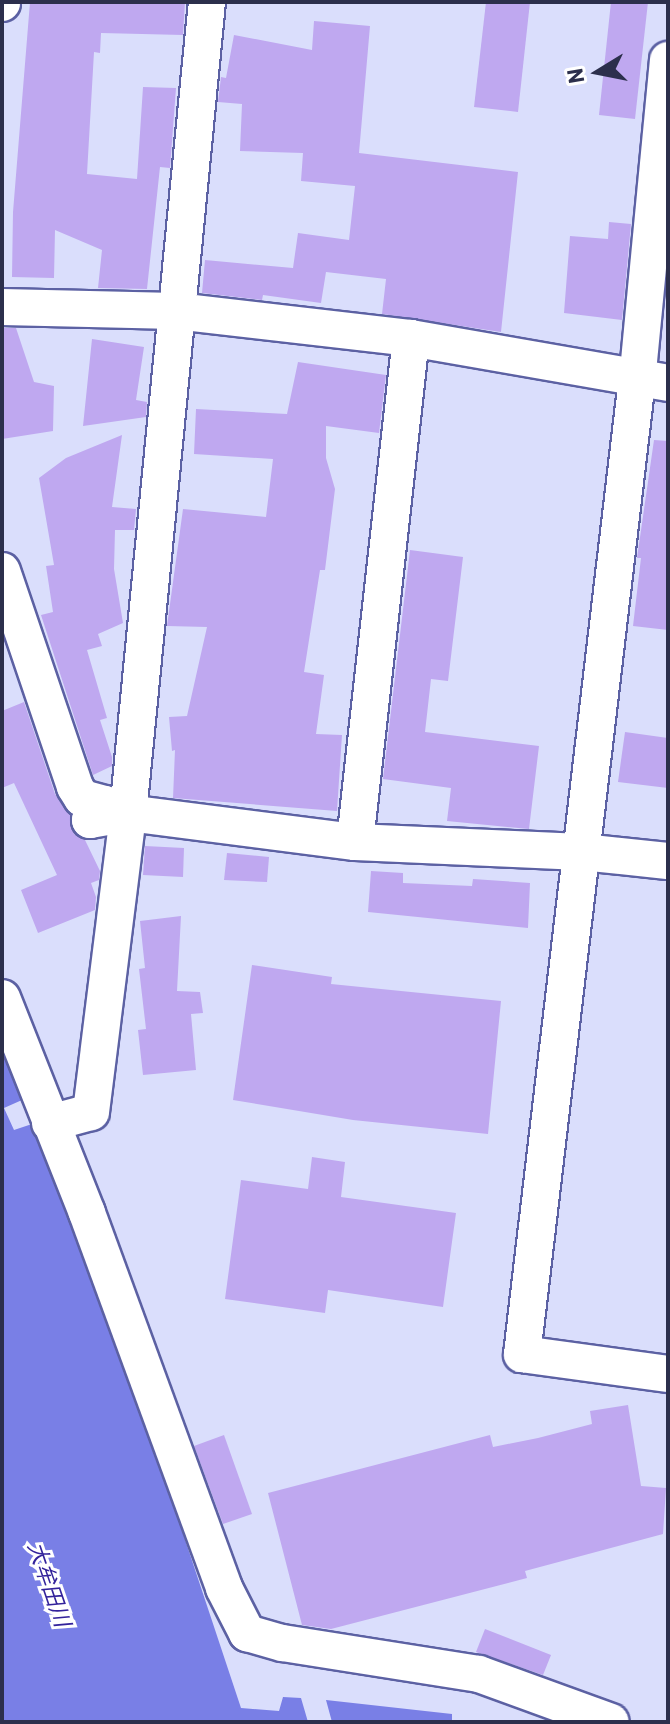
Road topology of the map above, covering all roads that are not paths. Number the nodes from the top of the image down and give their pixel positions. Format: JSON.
{"nodes":[{"id":1,"x":207,"y":2,"type":"edge"},
{"id":2,"x":668,"y":60,"type":"edge"},
{"id":3,"x":2,"y":307,"type":"edge"},
{"id":4,"x":176,"y":311,"type":"junction"},
{"id":5,"x":411,"y":338,"type":"junction"},
{"id":6,"x":652,"y":382,"type":"edge"},
{"id":7,"x":2,"y":571,"type":"edge"},
{"id":8,"x":128,"y":813,"type":"junction"},
{"id":9,"x":355,"y":842,"type":"junction"},
{"id":10,"x":582,"y":852,"type":"junction"},
{"id":11,"x":668,"y":861,"type":"edge"},
{"id":12,"x":2,"y":998,"type":"edge"},
{"id":13,"x":50,"y":1123,"type":"junction"},
{"id":14,"x":668,"y":1374,"type":"edge"},
{"id":15,"x":611,"y":1722,"type":"edge"}],
"edges":[{"from":1,"to":4,"type":"street"},
{"from":2,"to":6,"type":"street"},
{"from":3,"to":4,"type":"street"},
{"from":4,"to":5,"type":"street"},
{"from":4,"to":8,"type":"street"},
{"from":5,"to":6,"type":"street"},
{"from":5,"to":9,"type":"street"},
{"from":6,"to":10,"type":"street"},
{"from":7,"to":8,"type":"street"},
{"from":8,"to":9,"type":"street"},
{"from":8,"to":13,"type":"street"},
{"from":9,"to":10,"type":"street"},
{"from":10,"to":11,"type":"street"},
{"from":10,"to":14,"type":"street"},
{"from":12,"to":13,"type":"street"},
{"from":13,"to":15,"type":"street"}]}
